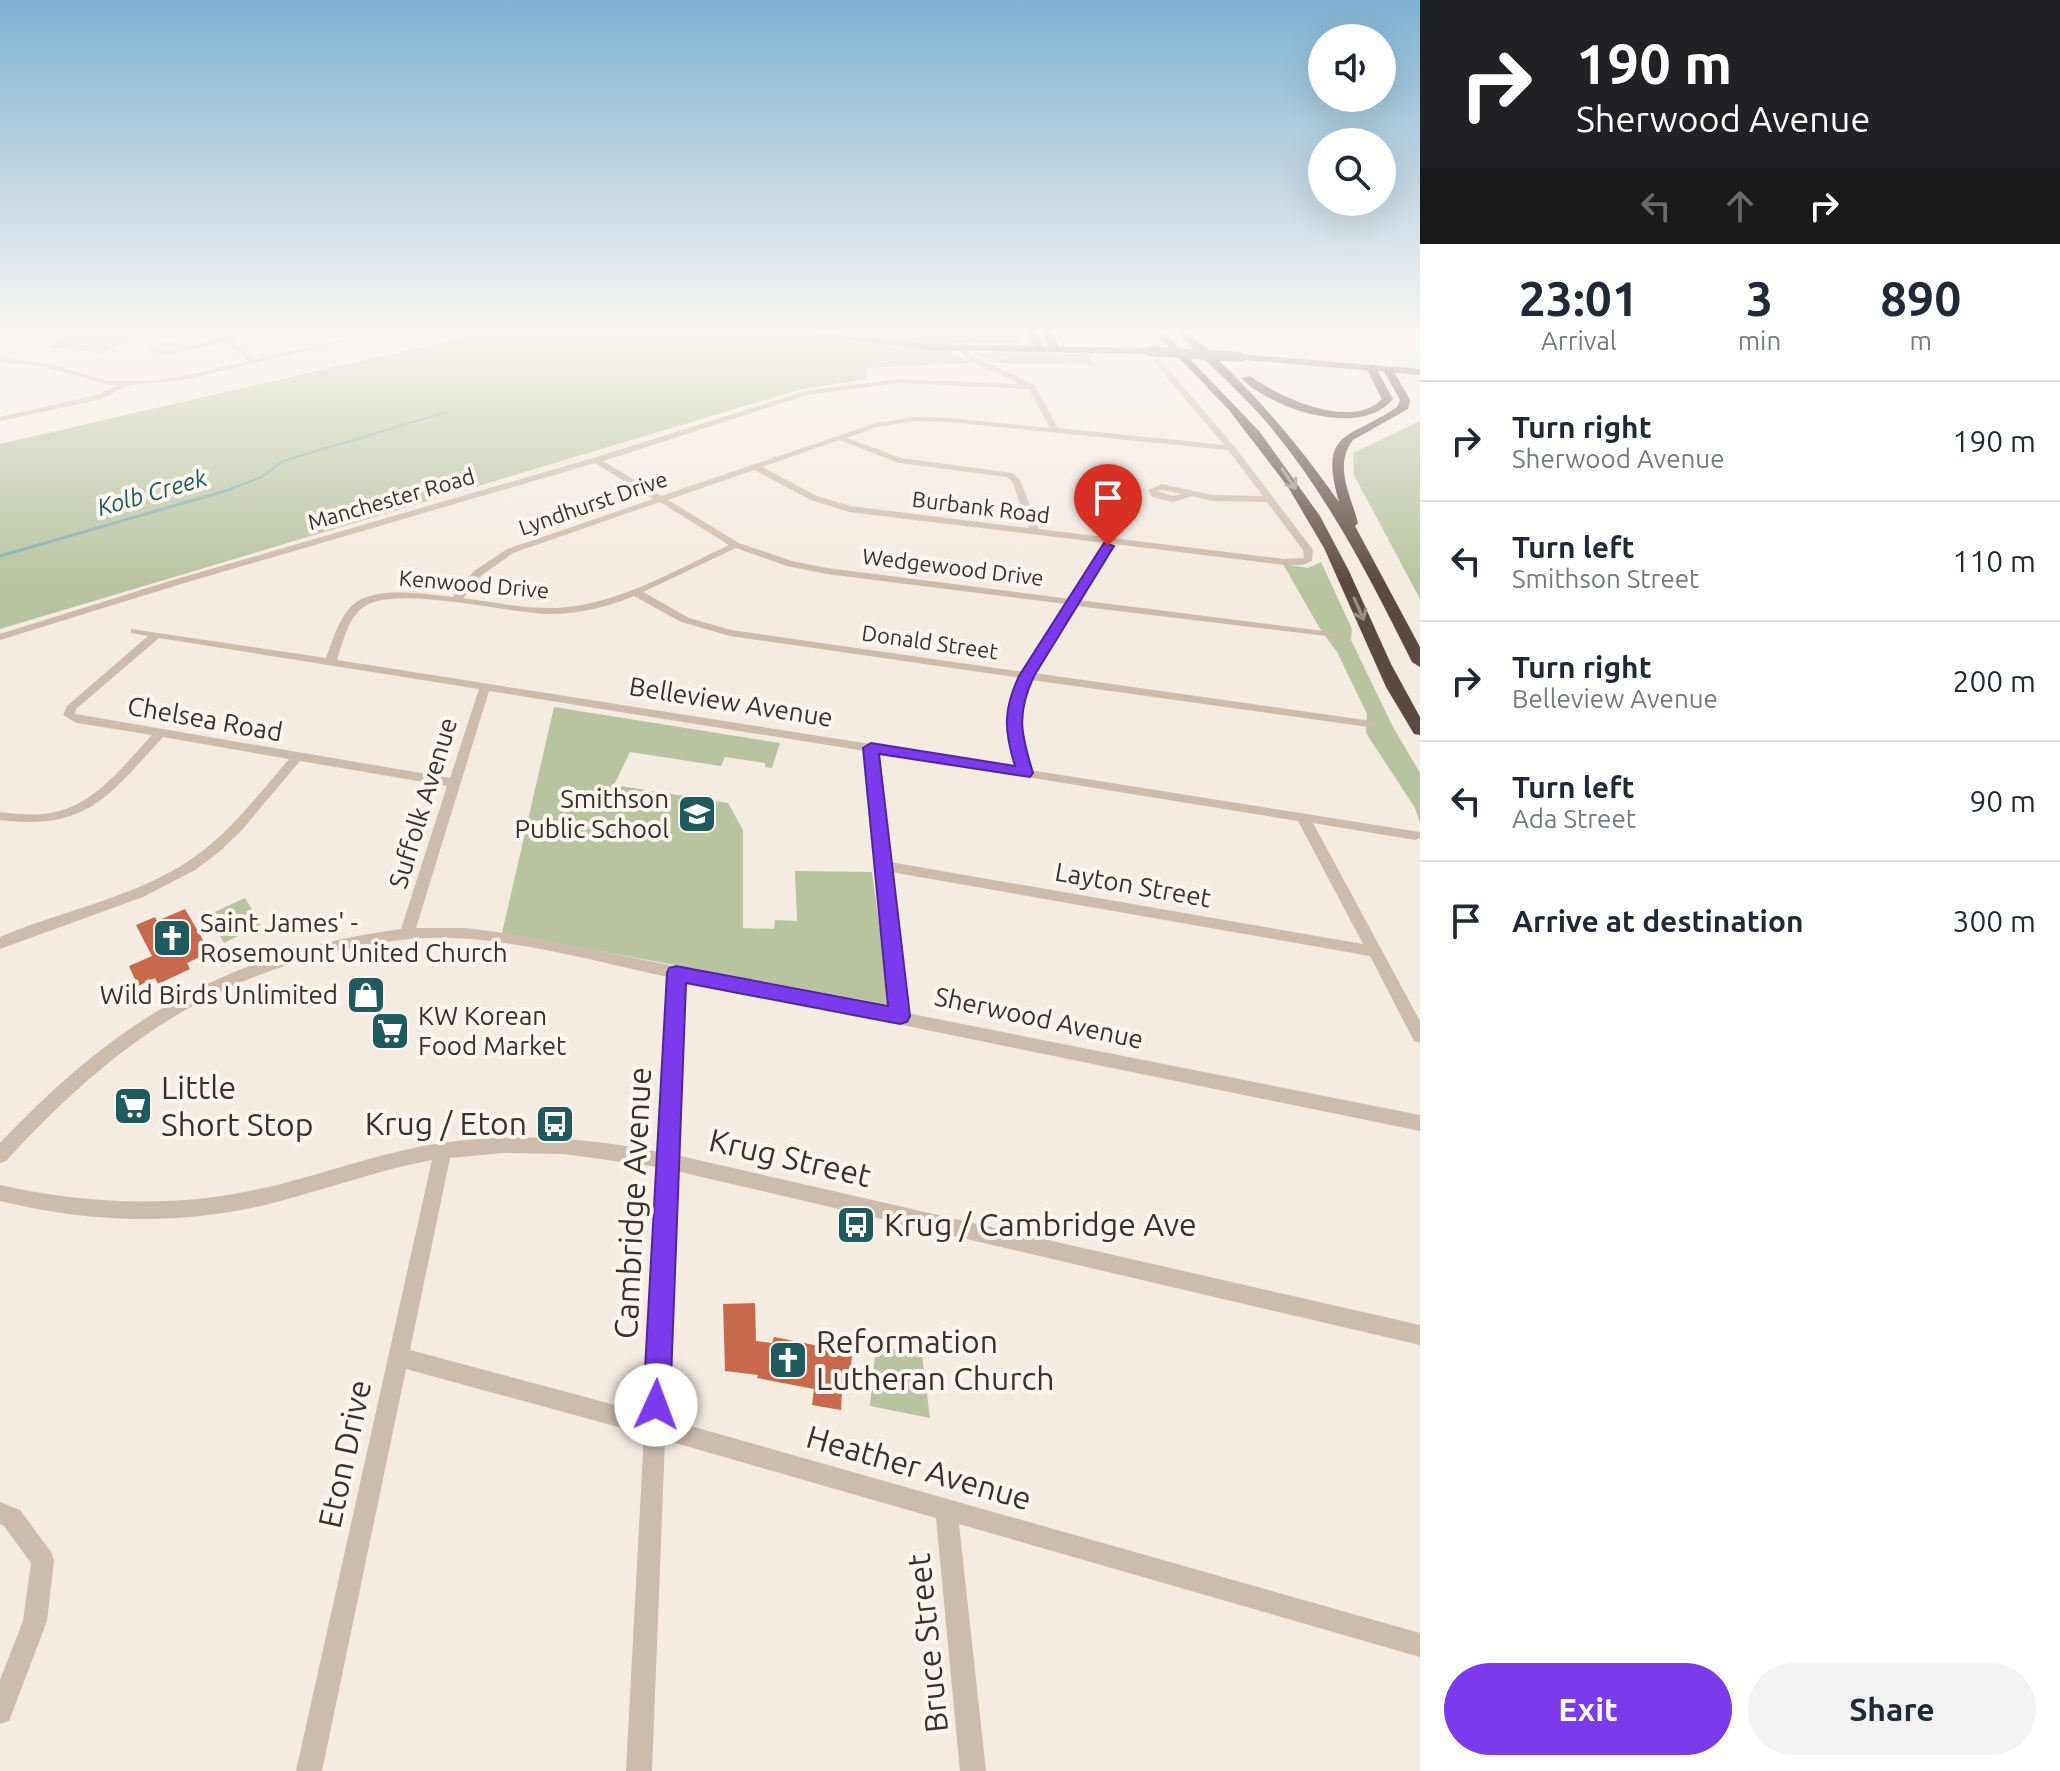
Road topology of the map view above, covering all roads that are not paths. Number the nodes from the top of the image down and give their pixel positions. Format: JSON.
{"nodes":[{"id":1,"x":740,"y":416,"type":"edge"},
{"id":2,"x":1047,"y":416,"type":"edge"},
{"id":3,"x":1204,"y":416,"type":"edge"},
{"id":4,"x":1241,"y":416,"type":"edge"},
{"id":5,"x":1268,"y":416,"type":"edge"},
{"id":6,"x":1390,"y":416,"type":"edge"},
{"id":7,"x":1055,"y":430,"type":"junction"},
{"id":8,"x":838,"y":437,"type":"junction"},
{"id":9,"x":1231,"y":448,"type":"junction"},
{"id":10,"x":596,"y":460,"type":"junction"},
{"id":11,"x":755,"y":467,"type":"junction"},
{"id":12,"x":1188,"y":495,"type":"dead end"},
{"id":13,"x":1268,"y":499,"type":"junction"},
{"id":14,"x":661,"y":500,"type":"junction"},
{"id":15,"x":1035,"y":532,"type":"junction"},
{"id":16,"x":1353,"y":534,"type":"junction"},
{"id":17,"x":1111,"y":541,"type":"junction"},
{"id":18,"x":736,"y":545,"type":"junction"},
{"id":19,"x":633,"y":591,"type":"junction"},
{"id":20,"x":455,"y":601,"type":"junction"},
{"id":21,"x":1074,"y":603,"type":"junction"},
{"id":22,"x":135,"y":631,"type":"dead end"},
{"id":23,"x":156,"y":635,"type":"junction"},
{"id":24,"x":1331,"y":635,"type":"dead end"},
{"id":25,"x":0,"y":637,"type":"edge"},
{"id":26,"x":1420,"y":662,"type":"edge"},
{"id":27,"x":330,"y":663,"type":"junction"},
{"id":28,"x":1027,"y":676,"type":"junction"},
{"id":29,"x":485,"y":687,"type":"junction"},
{"id":30,"x":1372,"y":725,"type":"dead end"},
{"id":31,"x":1420,"y":730,"type":"edge"},
{"id":32,"x":160,"y":734,"type":"junction"},
{"id":33,"x":871,"y":748,"type":"junction"},
{"id":34,"x":297,"y":757,"type":"junction"},
{"id":35,"x":1025,"y":773,"type":"junction"},
{"id":36,"x":453,"y":783,"type":"junction"},
{"id":37,"x":0,"y":816,"type":"edge"},
{"id":38,"x":1303,"y":817,"type":"junction"},
{"id":39,"x":1415,"y":835,"type":"dead end"},
{"id":40,"x":884,"y":866,"type":"junction"},
{"id":41,"x":407,"y":934,"type":"junction"},
{"id":42,"x":0,"y":943,"type":"edge"},
{"id":43,"x":1373,"y":951,"type":"junction"},
{"id":44,"x":676,"y":973,"type":"junction"},
{"id":45,"x":900,"y":1016,"type":"junction"},
{"id":46,"x":1420,"y":1036,"type":"edge"},
{"id":47,"x":1420,"y":1123,"type":"edge"},
{"id":48,"x":443,"y":1150,"type":"junction"},
{"id":49,"x":0,"y":1155,"type":"edge"},
{"id":50,"x":666,"y":1161,"type":"junction"},
{"id":51,"x":0,"y":1193,"type":"edge"},
{"id":52,"x":1420,"y":1335,"type":"edge"},
{"id":53,"x":399,"y":1357,"type":"junction"},
{"id":54,"x":655,"y":1426,"type":"junction"},
{"id":55,"x":946,"y":1509,"type":"junction"},
{"id":56,"x":0,"y":1513,"type":"edge"},
{"id":57,"x":1420,"y":1645,"type":"edge"},
{"id":58,"x":0,"y":1712,"type":"edge"},
{"id":59,"x":309,"y":1771,"type":"edge"},
{"id":60,"x":639,"y":1771,"type":"edge"},
{"id":61,"x":973,"y":1771,"type":"edge"}],
"edges":[{"from":1,"to":10,"type":"street","name":"Manchester Road"},
{"from":2,"to":7,"type":"street"},
{"from":3,"to":9,"type":"street"},
{"from":4,"to":31,"type":"highway","one_way":true},
{"from":5,"to":16,"type":"highway"},
{"from":6,"to":16,"type":"highway"},
{"from":7,"to":8,"type":"street","name":"Lyndhurst Drive"},
{"from":7,"to":9,"type":"street","name":"Lyndhurst Drive"},
{"from":8,"to":11,"type":"street","name":"Lyndhurst Drive"},
{"from":8,"to":15,"type":"street"},
{"from":9,"to":13,"type":"street"},
{"from":10,"to":14,"type":"street","name":"Wedgewood Drive"},
{"from":10,"to":25,"type":"street","name":"Manchester Road"},
{"from":11,"to":14,"type":"street","name":"Lyndhurst Drive"},
{"from":11,"to":15,"type":"street","name":"Burbank Road"},
{"from":12,"to":13,"type":"street"},
{"from":13,"to":17,"type":"street","name":"Burbank Road"},
{"from":14,"to":18,"type":"street","name":"Wedgewood Drive"},
{"from":14,"to":20,"type":"street","name":"Lyndhurst Drive"},
{"from":15,"to":17,"type":"street","name":"Burbank Road"},
{"from":16,"to":26,"type":"highway"},
{"from":17,"to":21,"type":"street"},
{"from":18,"to":19,"type":"street","name":"Kenwood Drive"},
{"from":18,"to":21,"type":"street","name":"Wedgewood Drive"},
{"from":19,"to":20,"type":"street","name":"Kenwood Drive"},
{"from":19,"to":28,"type":"street","name":"Donald Street"},
{"from":20,"to":27,"type":"street","name":"Kenwood Drive"},
{"from":21,"to":24,"type":"street","name":"Wedgewood Drive"},
{"from":21,"to":28,"type":"street"},
{"from":22,"to":23,"type":"street","name":"Belleview Avenue"},
{"from":23,"to":27,"type":"street","name":"Belleview Avenue"},
{"from":23,"to":32,"type":"street","name":"Chelsea Road"},
{"from":27,"to":29,"type":"street","name":"Belleview Avenue"},
{"from":28,"to":30,"type":"street","name":"Donald Street"},
{"from":28,"to":35,"type":"street"},
{"from":29,"to":33,"type":"street","name":"Belleview Avenue"},
{"from":29,"to":36,"type":"street","name":"Suffolk Avenue"},
{"from":32,"to":34,"type":"street","name":"Chelsea Road"},
{"from":32,"to":37,"type":"street"},
{"from":33,"to":35,"type":"street","name":"Belleview Avenue"},
{"from":33,"to":40,"type":"street"},
{"from":34,"to":36,"type":"street","name":"Chelsea Road"},
{"from":34,"to":42,"type":"street"},
{"from":35,"to":38,"type":"street","name":"Belleview Avenue"},
{"from":36,"to":41,"type":"street","name":"Suffolk Avenue"},
{"from":38,"to":39,"type":"street","name":"Belleview Avenue"},
{"from":38,"to":43,"type":"street"},
{"from":40,"to":43,"type":"street","name":"Layton Street"},
{"from":40,"to":45,"type":"street"},
{"from":41,"to":44,"type":"street","name":"Sherwood Avenue"},
{"from":41,"to":49,"type":"street","name":"Sherwood Avenue"},
{"from":43,"to":46,"type":"street"},
{"from":44,"to":45,"type":"street","name":"Sherwood Avenue"},
{"from":44,"to":50,"type":"street","name":"Cambridge Avenue"},
{"from":45,"to":47,"type":"street","name":"Sherwood Avenue"},
{"from":48,"to":50,"type":"street","name":"Krug Street"},
{"from":48,"to":51,"type":"street","name":"Krug Street"},
{"from":48,"to":53,"type":"street","name":"Eton Drive"},
{"from":50,"to":52,"type":"street","name":"Krug Street"},
{"from":50,"to":54,"type":"street","name":"Cambridge Avenue"},
{"from":53,"to":54,"type":"street","name":"Heather Avenue"},
{"from":53,"to":59,"type":"street","name":"Eton Drive"},
{"from":54,"to":55,"type":"street","name":"Heather Avenue"},
{"from":54,"to":60,"type":"street","name":"Cambridge Avenue"},
{"from":55,"to":57,"type":"street","name":"Heather Avenue"},
{"from":55,"to":61,"type":"street","name":"Bruce Street"},
{"from":56,"to":58,"type":"street"}]}
